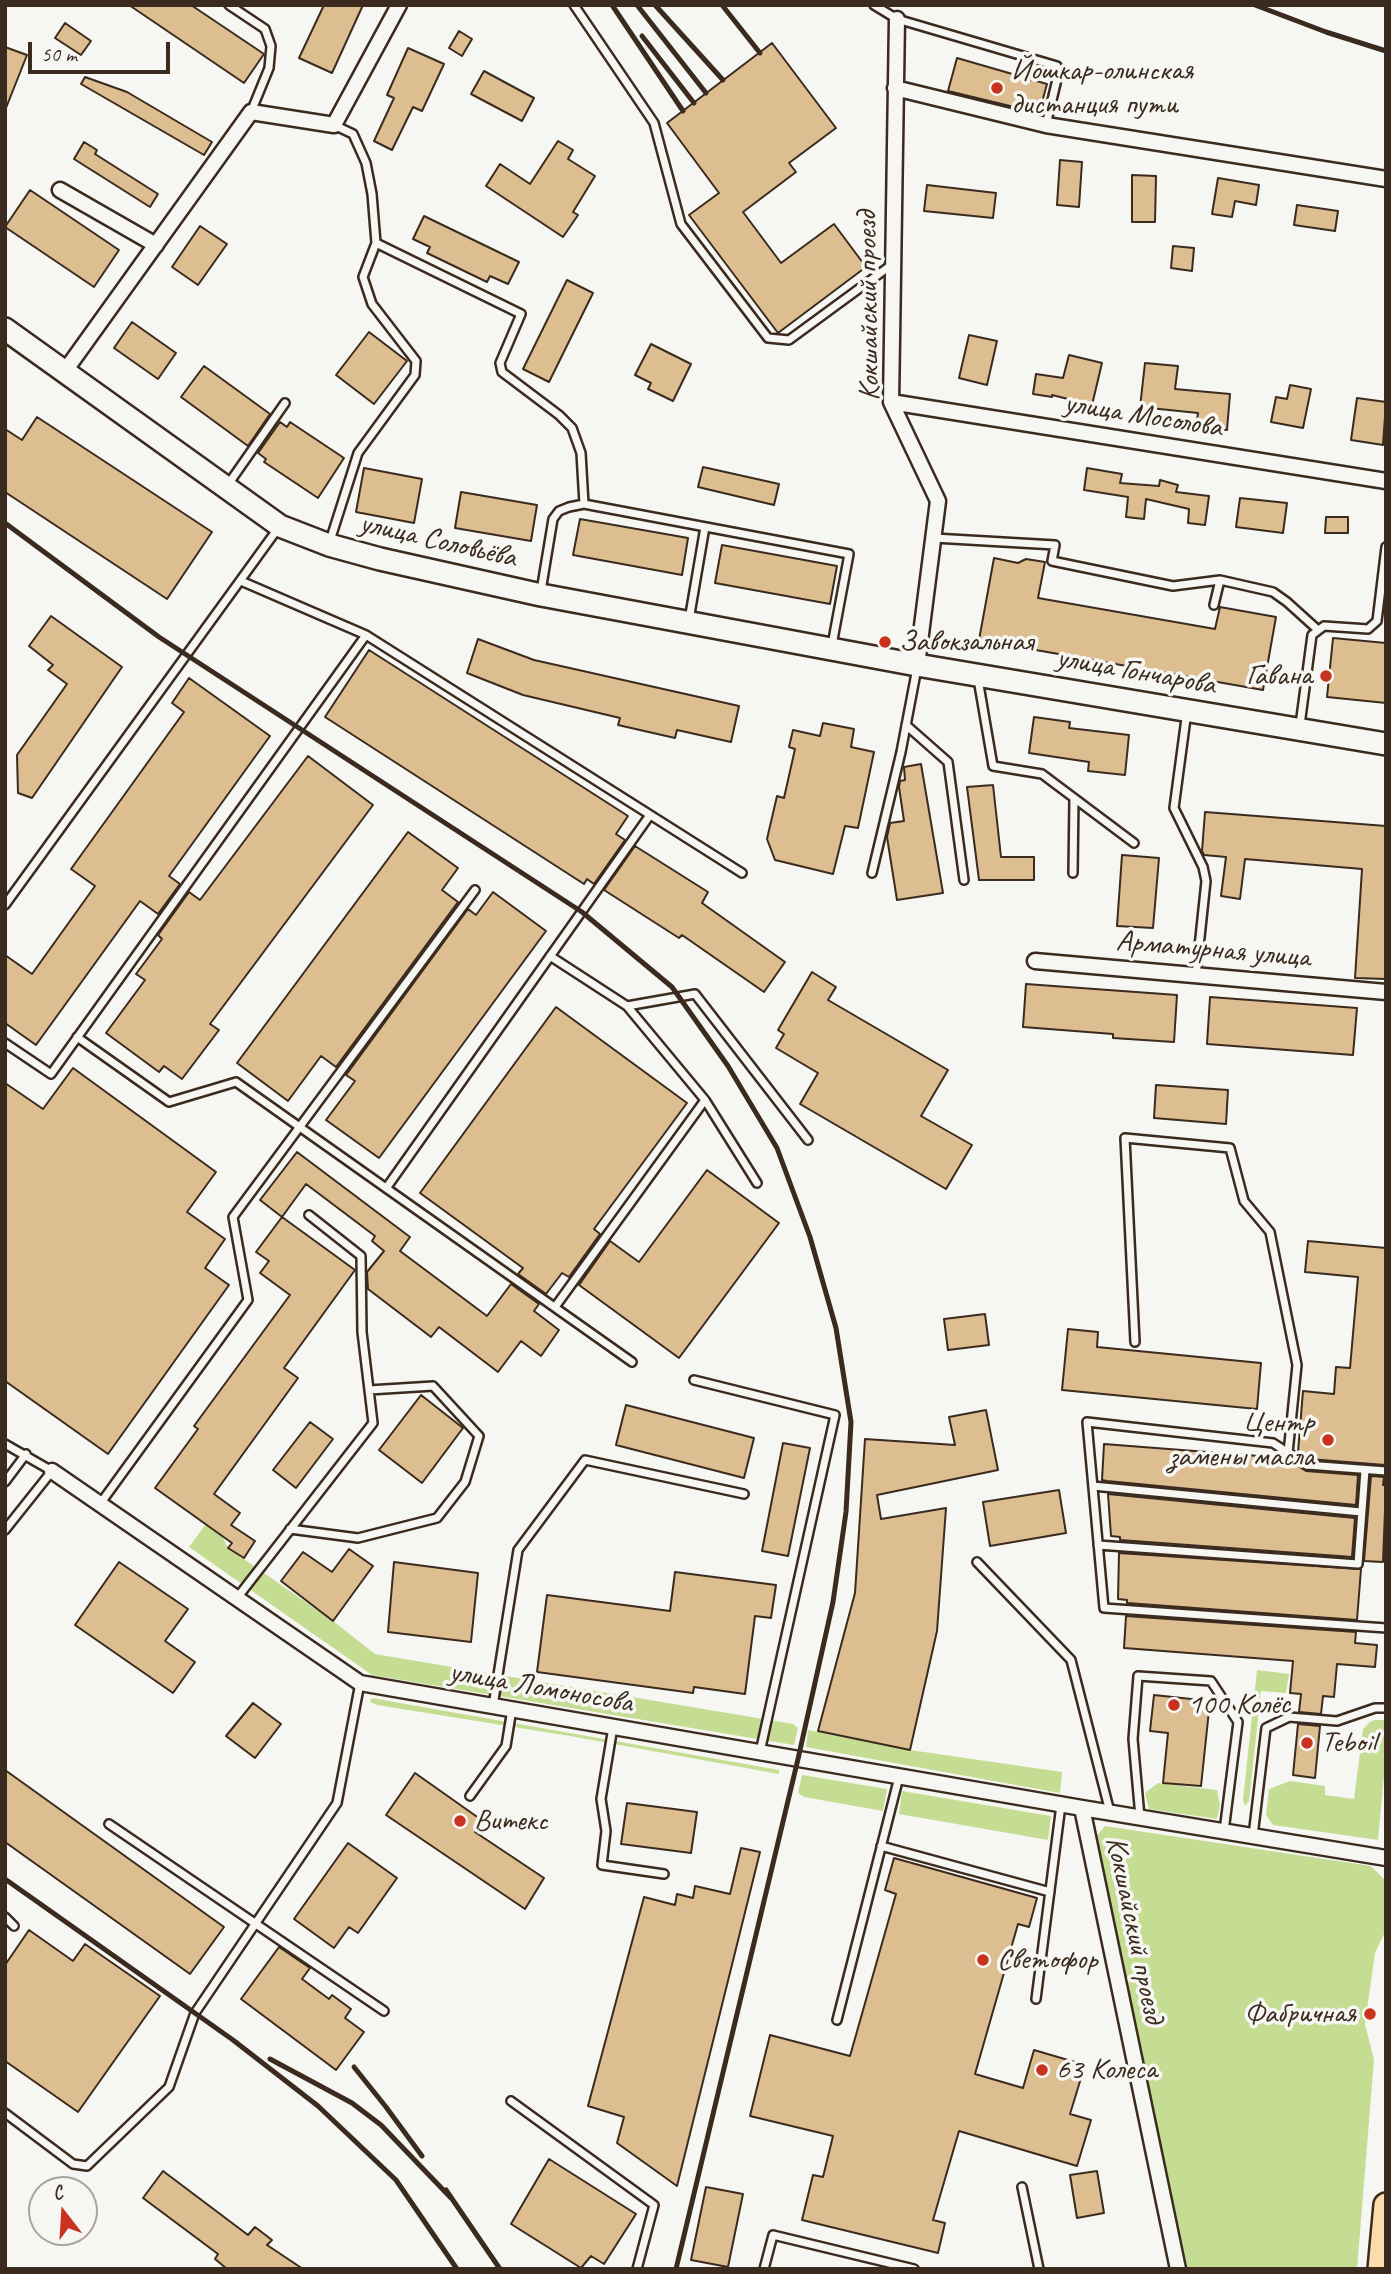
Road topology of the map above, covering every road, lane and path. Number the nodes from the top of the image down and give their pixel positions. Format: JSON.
{"nodes":[{"id":1,"x":229,"y":5,"type":"edge"},
{"id":2,"x":399,"y":5,"type":"edge"},
{"id":3,"x":574,"y":5,"type":"edge"},
{"id":4,"x":874,"y":5,"type":"edge"},
{"id":5,"x":897,"y":19,"type":"junction"},
{"id":6,"x":895,"y":88,"type":"junction"},
{"id":7,"x":251,"y":112,"type":"junction"},
{"id":8,"x":334,"y":125,"type":"junction"},
{"id":9,"x":1046,"y":125,"type":"junction"},
{"id":10,"x":1386,"y":179,"type":"edge"},
{"id":11,"x":60,"y":190,"type":"dead end"},
{"id":12,"x":376,"y":243,"type":"junction"},
{"id":13,"x":156,"y":245,"type":"junction"},
{"id":14,"x":894,"y":263,"type":"junction"},
{"id":15,"x":7,"y":334,"type":"edge"},
{"id":16,"x":65,"y":371,"type":"junction"},
{"id":17,"x":891,"y":402,"type":"junction"},
{"id":18,"x":285,"y":403,"type":"dead end"},
{"id":19,"x":1386,"y":481,"type":"edge"},
{"id":20,"x":226,"y":488,"type":"junction"},
{"id":21,"x":584,"y":504,"type":"junction"},
{"id":22,"x":280,"y":526,"type":"junction"},
{"id":23,"x":705,"y":527,"type":"junction"},
{"id":24,"x":934,"y":538,"type":"junction"},
{"id":25,"x":329,"y":545,"type":"junction"},
{"id":26,"x":1386,"y":547,"type":"edge"},
{"id":27,"x":1220,"y":580,"type":"junction"},
{"id":28,"x":241,"y":581,"type":"junction"},
{"id":29,"x":541,"y":595,"type":"junction"},
{"id":30,"x":1214,"y":605,"type":"dead end"},
{"id":31,"x":688,"y":622,"type":"junction"},
{"id":32,"x":1318,"y":630,"type":"junction"},
{"id":33,"x":366,"y":635,"type":"junction"},
{"id":34,"x":831,"y":649,"type":"junction"},
{"id":35,"x":918,"y":665,"type":"junction"},
{"id":36,"x":977,"y":675,"type":"junction"},
{"id":37,"x":1187,"y":710,"type":"junction"},
{"id":38,"x":906,"y":725,"type":"junction"},
{"id":39,"x":1300,"y":729,"type":"junction"},
{"id":40,"x":1386,"y":744,"type":"edge"},
{"id":41,"x":1074,"y":798,"type":"junction"},
{"id":42,"x":650,"y":815,"type":"junction"},
{"id":43,"x":1134,"y":843,"type":"dead end"},
{"id":44,"x":743,"y":873,"type":"dead end"},
{"id":45,"x":872,"y":873,"type":"dead end"},
{"id":46,"x":1073,"y":873,"type":"dead end"},
{"id":47,"x":964,"y":880,"type":"dead end"},
{"id":48,"x":475,"y":890,"type":"dead end"},
{"id":49,"x":5,"y":905,"type":"edge"},
{"id":50,"x":550,"y":956,"type":"junction"},
{"id":51,"x":1035,"y":961,"type":"dead end"},
{"id":52,"x":1196,"y":975,"type":"junction"},
{"id":53,"x":1386,"y":992,"type":"edge"},
{"id":54,"x":627,"y":1006,"type":"junction"},
{"id":55,"x":77,"y":1037,"type":"junction"},
{"id":56,"x":5,"y":1043,"type":"edge"},
{"id":57,"x":705,"y":1100,"type":"junction"},
{"id":58,"x":300,"y":1127,"type":"junction"},
{"id":59,"x":808,"y":1140,"type":"dead end"},
{"id":60,"x":757,"y":1183,"type":"dead end"},
{"id":61,"x":387,"y":1187,"type":"junction"},
{"id":62,"x":309,"y":1214,"type":"dead end"},
{"id":63,"x":555,"y":1307,"type":"junction"},
{"id":64,"x":1135,"y":1342,"type":"dead end"},
{"id":65,"x":632,"y":1362,"type":"dead end"},
{"id":66,"x":694,"y":1380,"type":"dead end"},
{"id":67,"x":369,"y":1390,"type":"junction"},
{"id":68,"x":5,"y":1444,"type":"edge"},
{"id":69,"x":1288,"y":1453,"type":"junction"},
{"id":70,"x":26,"y":1454,"type":"junction"},
{"id":71,"x":1364,"y":1469,"type":"junction"},
{"id":72,"x":52,"y":1471,"type":"junction"},
{"id":73,"x":1386,"y":1471,"type":"edge"},
{"id":74,"x":5,"y":1482,"type":"edge"},
{"id":75,"x":1093,"y":1486,"type":"junction"},
{"id":76,"x":744,"y":1494,"type":"dead end"},
{"id":77,"x":100,"y":1504,"type":"junction"},
{"id":78,"x":1361,"y":1512,"type":"junction"},
{"id":79,"x":290,"y":1529,"type":"junction"},
{"id":80,"x":5,"y":1530,"type":"edge"},
{"id":81,"x":1098,"y":1545,"type":"junction"},
{"id":82,"x":977,"y":1562,"type":"dead end"},
{"id":83,"x":237,"y":1598,"type":"junction"},
{"id":84,"x":1386,"y":1628,"type":"edge"},
{"id":85,"x":360,"y":1683,"type":"junction"},
{"id":86,"x":493,"y":1706,"type":"junction"},
{"id":87,"x":1386,"y":1708,"type":"edge"},
{"id":88,"x":512,"y":1709,"type":"junction"},
{"id":89,"x":613,"y":1727,"type":"junction"},
{"id":90,"x":760,"y":1752,"type":"junction"},
{"id":91,"x":899,"y":1776,"type":"junction"},
{"id":92,"x":470,"y":1796,"type":"dead end"},
{"id":93,"x":1061,"y":1804,"type":"junction"},
{"id":94,"x":1082,"y":1808,"type":"junction"},
{"id":95,"x":1110,"y":1813,"type":"junction"},
{"id":96,"x":1140,"y":1818,"type":"junction"},
{"id":97,"x":109,"y":1824,"type":"dead end"},
{"id":98,"x":1224,"y":1831,"type":"junction"},
{"id":99,"x":1253,"y":1836,"type":"junction"},
{"id":100,"x":881,"y":1846,"type":"junction"},
{"id":101,"x":1386,"y":1858,"type":"edge"},
{"id":102,"x":664,"y":1874,"type":"dead end"},
{"id":103,"x":1050,"y":1892,"type":"junction"},
{"id":104,"x":5,"y":1917,"type":"edge"},
{"id":105,"x":256,"y":1923,"type":"junction"},
{"id":106,"x":14,"y":1926,"type":"dead end"},
{"id":107,"x":1036,"y":1999,"type":"dead end"},
{"id":108,"x":384,"y":2011,"type":"dead end"},
{"id":109,"x":837,"y":2020,"type":"dead end"},
{"id":110,"x":511,"y":2101,"type":"dead end"},
{"id":111,"x":5,"y":2113,"type":"edge"},
{"id":112,"x":1021,"y":2187,"type":"dead end"},
{"id":113,"x":1386,"y":2205,"type":"edge"},
{"id":114,"x":636,"y":2269,"type":"edge"},
{"id":115,"x":764,"y":2269,"type":"edge"},
{"id":116,"x":914,"y":2269,"type":"edge"},
{"id":117,"x":1039,"y":2269,"type":"edge"},
{"id":118,"x":1178,"y":2269,"type":"edge"},
{"id":119,"x":1380,"y":2269,"type":"edge"}],
"edges":[{"from":1,"to":7,"type":"lane"},
{"from":2,"to":8,"type":"street"},
{"from":3,"to":14,"type":"lane"},
{"from":4,"to":5,"type":"lane"},
{"from":5,"to":6,"type":"street","name":"Кокшайский проезд"},
{"from":5,"to":9,"type":"lane"},
{"from":6,"to":9,"type":"street"},
{"from":6,"to":14,"type":"street","name":"Кокшайский проезд"},
{"from":7,"to":8,"type":"street"},
{"from":7,"to":13,"type":"street"},
{"from":8,"to":12,"type":"lane"},
{"from":9,"to":10,"type":"street"},
{"from":11,"to":13,"type":"street"},
{"from":12,"to":21,"type":"lane"},
{"from":12,"to":25,"type":"lane"},
{"from":13,"to":16,"type":"street"},
{"from":14,"to":17,"type":"street","name":"Кокшайский проезд"},
{"from":15,"to":16,"type":"street","name":"улица Соловьёва"},
{"from":16,"to":20,"type":"street","name":"улица Соловьёва"},
{"from":17,"to":19,"type":"street","name":"улица Мосолова"},
{"from":17,"to":24,"type":"street","name":"Кокшайский проезд"},
{"from":18,"to":20,"type":"lane"},
{"from":20,"to":22,"type":"street","name":"улица Соловьёва"},
{"from":21,"to":23,"type":"lane"},
{"from":21,"to":29,"type":"lane"},
{"from":22,"to":25,"type":"street","name":"улица Соловьёва"},
{"from":22,"to":28,"type":"lane"},
{"from":23,"to":31,"type":"lane"},
{"from":23,"to":34,"type":"lane"},
{"from":24,"to":27,"type":"lane"},
{"from":24,"to":35,"type":"street","name":"Кокшайский проезд"},
{"from":25,"to":29,"type":"street","name":"улица Соловьёва"},
{"from":26,"to":32,"type":"lane"},
{"from":27,"to":30,"type":"lane"},
{"from":27,"to":32,"type":"lane"},
{"from":28,"to":33,"type":"lane"},
{"from":28,"to":49,"type":"lane"},
{"from":29,"to":31,"type":"street","name":"улица Соловьёва"},
{"from":31,"to":34,"type":"street","name":"улица Соловьёва"},
{"from":32,"to":39,"type":"lane"},
{"from":33,"to":42,"type":"lane"},
{"from":33,"to":55,"type":"lane"},
{"from":34,"to":35,"type":"street","name":"улица Соловьёва"},
{"from":35,"to":36,"type":"street","name":"улица Гончарова"},
{"from":35,"to":38,"type":"lane"},
{"from":36,"to":37,"type":"street","name":"улица Гончарова"},
{"from":36,"to":41,"type":"lane"},
{"from":37,"to":39,"type":"street","name":"улица Гончарова"},
{"from":37,"to":52,"type":"lane"},
{"from":38,"to":45,"type":"lane"},
{"from":38,"to":47,"type":"lane"},
{"from":39,"to":40,"type":"street","name":"улица Гончарова"},
{"from":41,"to":43,"type":"lane"},
{"from":41,"to":46,"type":"lane"},
{"from":42,"to":44,"type":"lane"},
{"from":42,"to":50,"type":"lane"},
{"from":48,"to":58,"type":"lane"},
{"from":50,"to":54,"type":"lane"},
{"from":50,"to":61,"type":"lane"},
{"from":51,"to":52,"type":"street","name":"Арматурная улица"},
{"from":52,"to":53,"type":"street","name":"Арматурная улица"},
{"from":54,"to":57,"type":"lane"},
{"from":54,"to":59,"type":"lane"},
{"from":55,"to":56,"type":"lane"},
{"from":55,"to":58,"type":"lane"},
{"from":57,"to":60,"type":"lane"},
{"from":57,"to":63,"type":"lane"},
{"from":58,"to":61,"type":"lane"},
{"from":58,"to":77,"type":"lane"},
{"from":61,"to":63,"type":"lane"},
{"from":62,"to":67,"type":"lane"},
{"from":63,"to":65,"type":"lane"},
{"from":64,"to":69,"type":"lane"},
{"from":66,"to":90,"type":"lane"},
{"from":67,"to":79,"type":"lane"},
{"from":67,"to":79,"type":"lane"},
{"from":68,"to":70,"type":"lane"},
{"from":69,"to":71,"type":"lane"},
{"from":69,"to":75,"type":"lane"},
{"from":70,"to":72,"type":"lane"},
{"from":70,"to":74,"type":"lane"},
{"from":71,"to":73,"type":"lane"},
{"from":71,"to":78,"type":"lane"},
{"from":72,"to":77,"type":"street","name":"улица Ломоносова"},
{"from":72,"to":80,"type":"lane"},
{"from":75,"to":78,"type":"lane"},
{"from":75,"to":81,"type":"lane"},
{"from":76,"to":86,"type":"lane"},
{"from":77,"to":83,"type":"street","name":"улица Ломоносова"},
{"from":78,"to":81,"type":"lane"},
{"from":79,"to":83,"type":"lane"},
{"from":81,"to":84,"type":"lane"},
{"from":82,"to":95,"type":"lane"},
{"from":83,"to":85,"type":"street","name":"улица Ломоносова"},
{"from":85,"to":86,"type":"street","name":"улица Ломоносова"},
{"from":85,"to":105,"type":"lane"},
{"from":86,"to":88,"type":"lane"},
{"from":87,"to":99,"type":"lane"},
{"from":88,"to":89,"type":"street","name":"улица Ломоносова"},
{"from":88,"to":92,"type":"lane"},
{"from":89,"to":90,"type":"street","name":"улица Ломоносова"},
{"from":89,"to":102,"type":"lane"},
{"from":90,"to":91,"type":"street","name":"улица Ломоносова"},
{"from":91,"to":93,"type":"street","name":"улица Ломоносова"},
{"from":91,"to":100,"type":"lane"},
{"from":93,"to":94,"type":"street","name":"улица Ломоносова"},
{"from":93,"to":103,"type":"lane"},
{"from":94,"to":95,"type":"street","name":"улица Ломоносова"},
{"from":94,"to":118,"type":"street","name":"Кокшайский проезд"},
{"from":95,"to":96,"type":"street","name":"улица Ломоносова"},
{"from":96,"to":98,"type":"street","name":"улица Ломоносова"},
{"from":96,"to":98,"type":"lane"},
{"from":97,"to":105,"type":"lane"},
{"from":98,"to":99,"type":"street","name":"улица Ломоносова"},
{"from":99,"to":101,"type":"street","name":"улица Ломоносова"},
{"from":100,"to":103,"type":"lane"},
{"from":100,"to":109,"type":"lane"},
{"from":103,"to":107,"type":"lane"},
{"from":104,"to":106,"type":"lane"},
{"from":105,"to":108,"type":"lane"},
{"from":105,"to":111,"type":"lane"},
{"from":110,"to":114,"type":"lane"},
{"from":112,"to":117,"type":"lane"},
{"from":113,"to":119,"type":"main road"},
{"from":115,"to":116,"type":"lane"}]}
